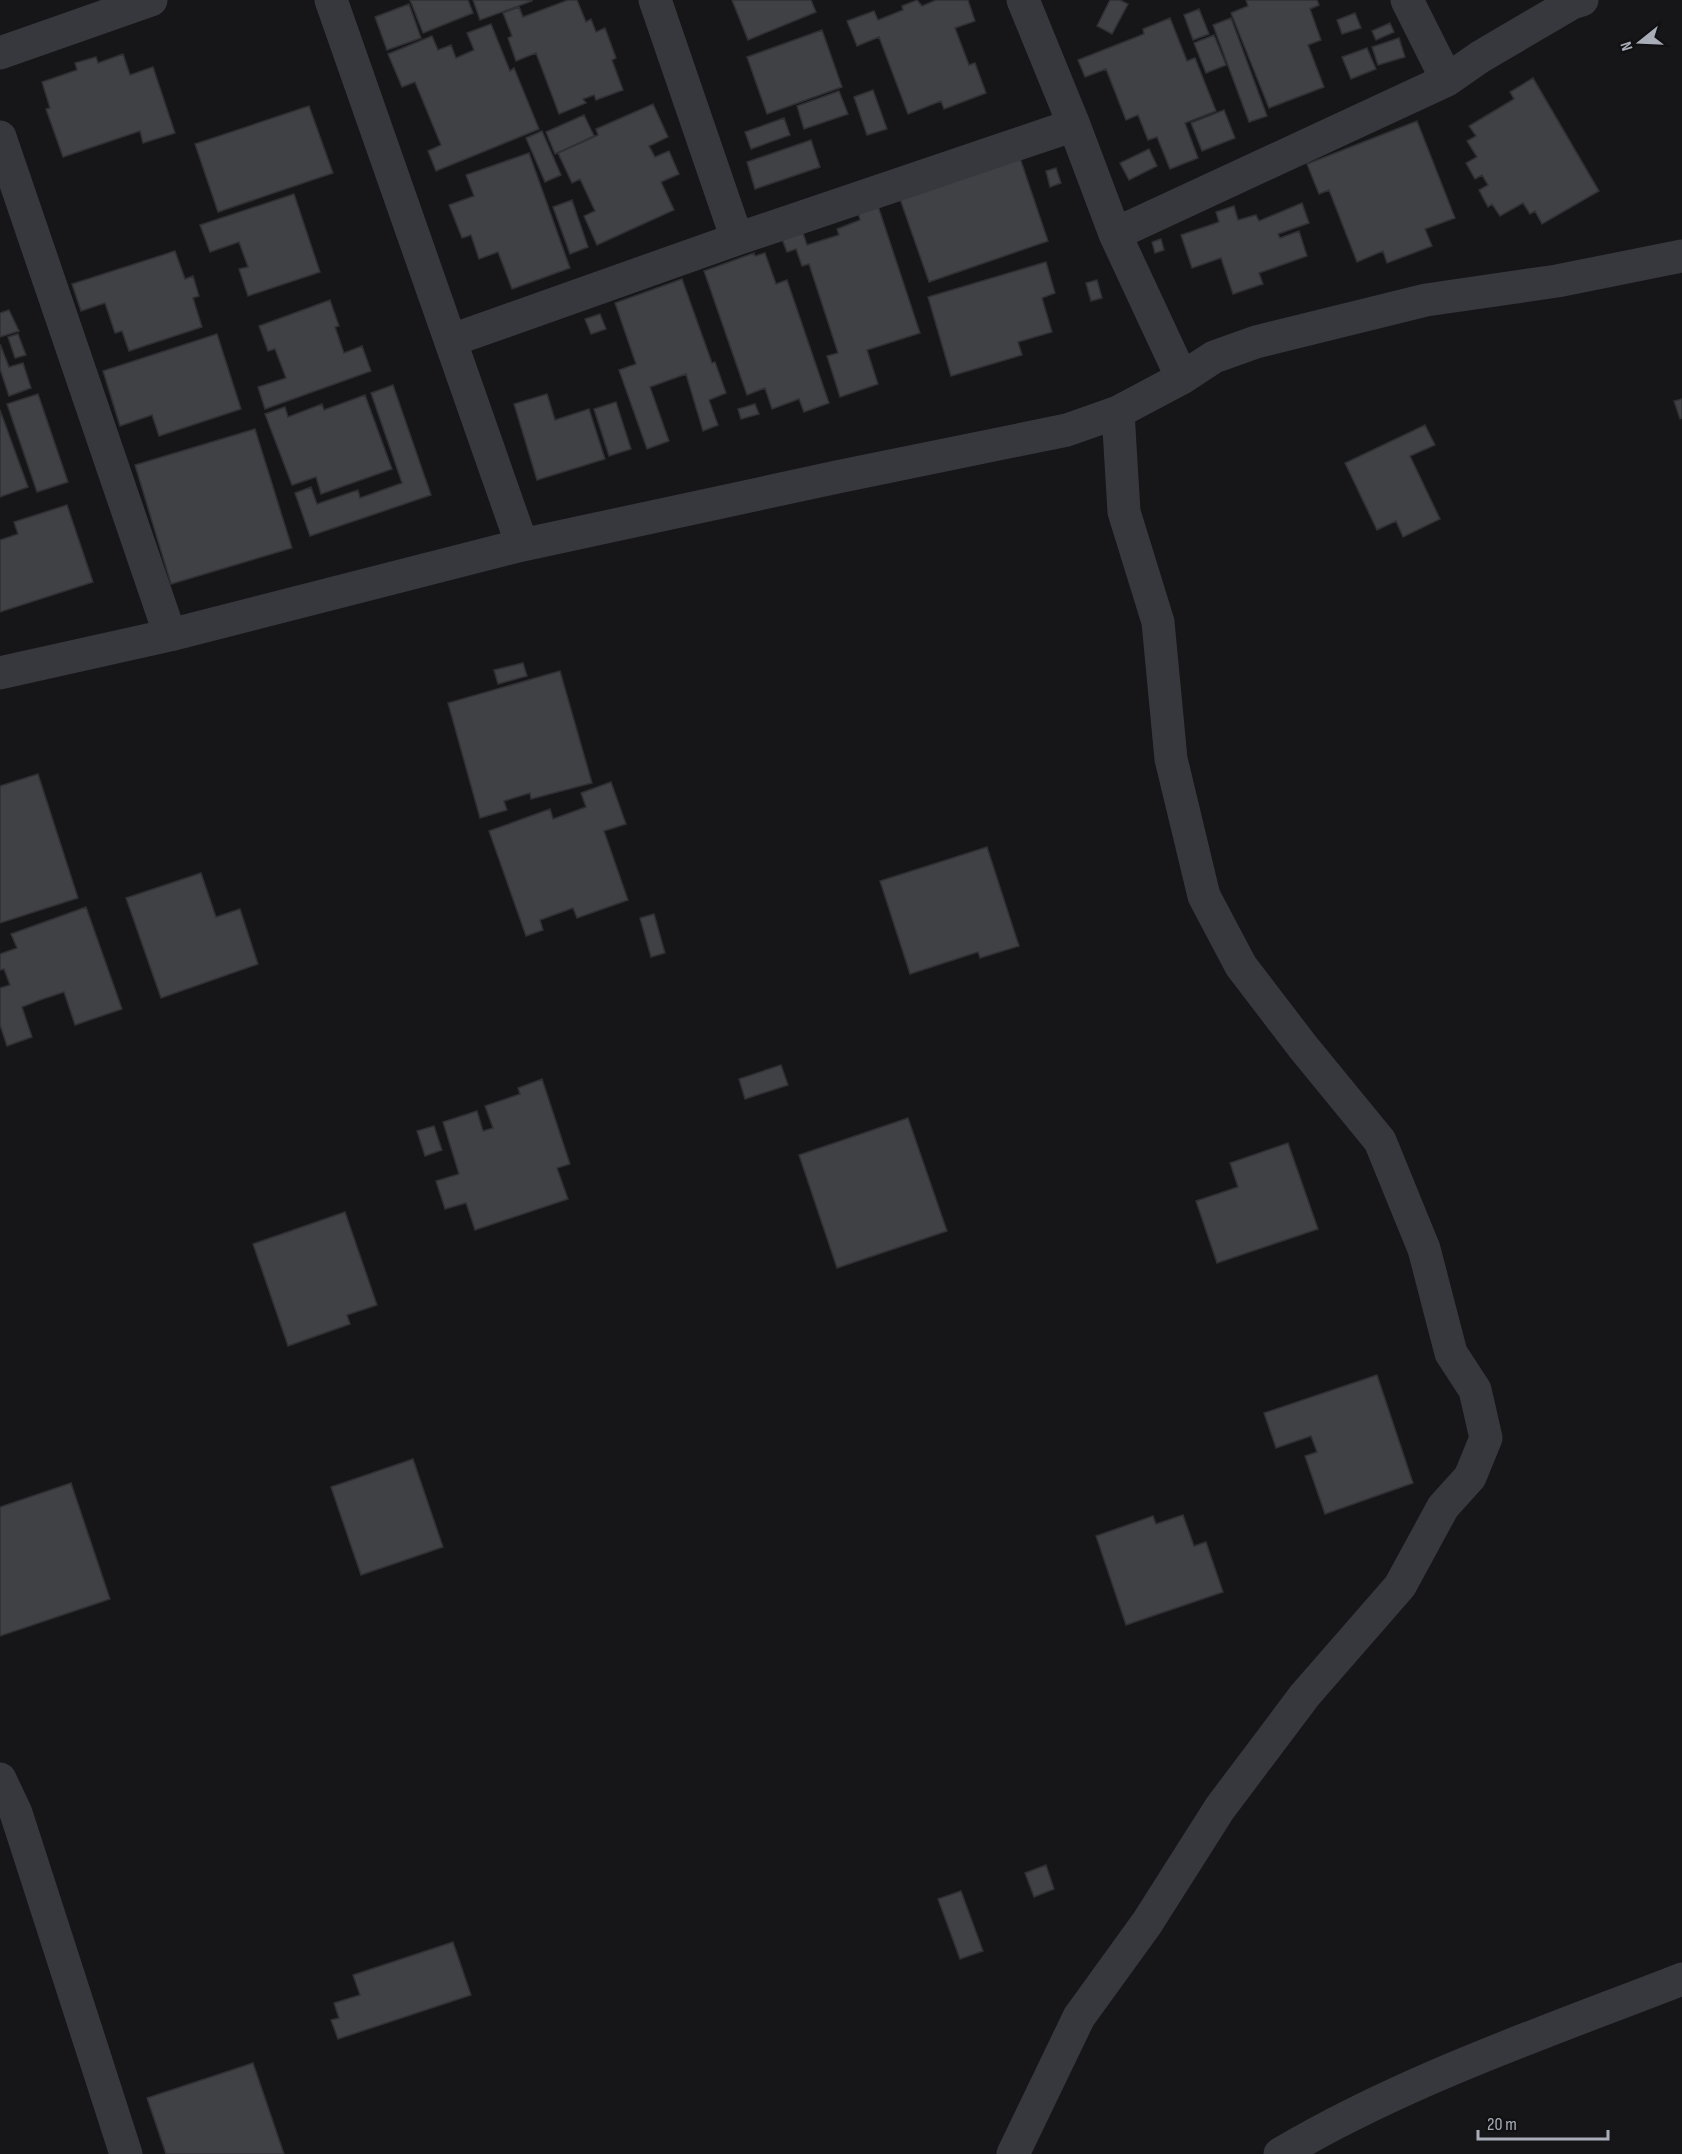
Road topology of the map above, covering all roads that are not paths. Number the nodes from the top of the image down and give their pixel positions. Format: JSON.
{"nodes":[{"id":1,"x":151,"y":0,"type":"edge"},
{"id":2,"x":331,"y":0,"type":"edge"},
{"id":3,"x":656,"y":0,"type":"edge"},
{"id":4,"x":1023,"y":0,"type":"edge"},
{"id":5,"x":1407,"y":0,"type":"edge"},
{"id":6,"x":1582,"y":0,"type":"edge"},
{"id":7,"x":0,"y":53,"type":"edge"},
{"id":8,"x":1447,"y":80,"type":"junction"},
{"id":9,"x":1074,"y":124,"type":"junction"},
{"id":10,"x":0,"y":137,"type":"edge"},
{"id":11,"x":1115,"y":234,"type":"junction"},
{"id":12,"x":737,"y":239,"type":"junction"},
{"id":13,"x":1682,"y":256,"type":"edge"},
{"id":14,"x":452,"y":340,"type":"junction"},
{"id":15,"x":1182,"y":378,"type":"junction"},
{"id":16,"x":1118,"y":412,"type":"junction"},
{"id":17,"x":522,"y":545,"type":"junction"},
{"id":18,"x":170,"y":634,"type":"junction"},
{"id":19,"x":0,"y":673,"type":"edge"},
{"id":20,"x":0,"y":1779,"type":"edge"},
{"id":21,"x":1682,"y":1979,"type":"edge"},
{"id":22,"x":126,"y":2154,"type":"edge"},
{"id":23,"x":1013,"y":2154,"type":"edge"},
{"id":24,"x":1280,"y":2154,"type":"edge"}],
"edges":[{"from":1,"to":7,"type":"street"},
{"from":2,"to":14,"type":"street"},
{"from":3,"to":12,"type":"street"},
{"from":4,"to":9,"type":"street"},
{"from":5,"to":8,"type":"street"},
{"from":6,"to":8,"type":"street"},
{"from":8,"to":11,"type":"street"},
{"from":9,"to":11,"type":"street"},
{"from":9,"to":12,"type":"street"},
{"from":10,"to":18,"type":"street"},
{"from":11,"to":15,"type":"street"},
{"from":12,"to":14,"type":"street"},
{"from":13,"to":15,"type":"street"},
{"from":14,"to":17,"type":"street"},
{"from":15,"to":16,"type":"street"},
{"from":16,"to":17,"type":"street"},
{"from":16,"to":23,"type":"street"},
{"from":17,"to":18,"type":"street"},
{"from":18,"to":19,"type":"street"},
{"from":20,"to":22,"type":"street"},
{"from":21,"to":24,"type":"street"}]}
